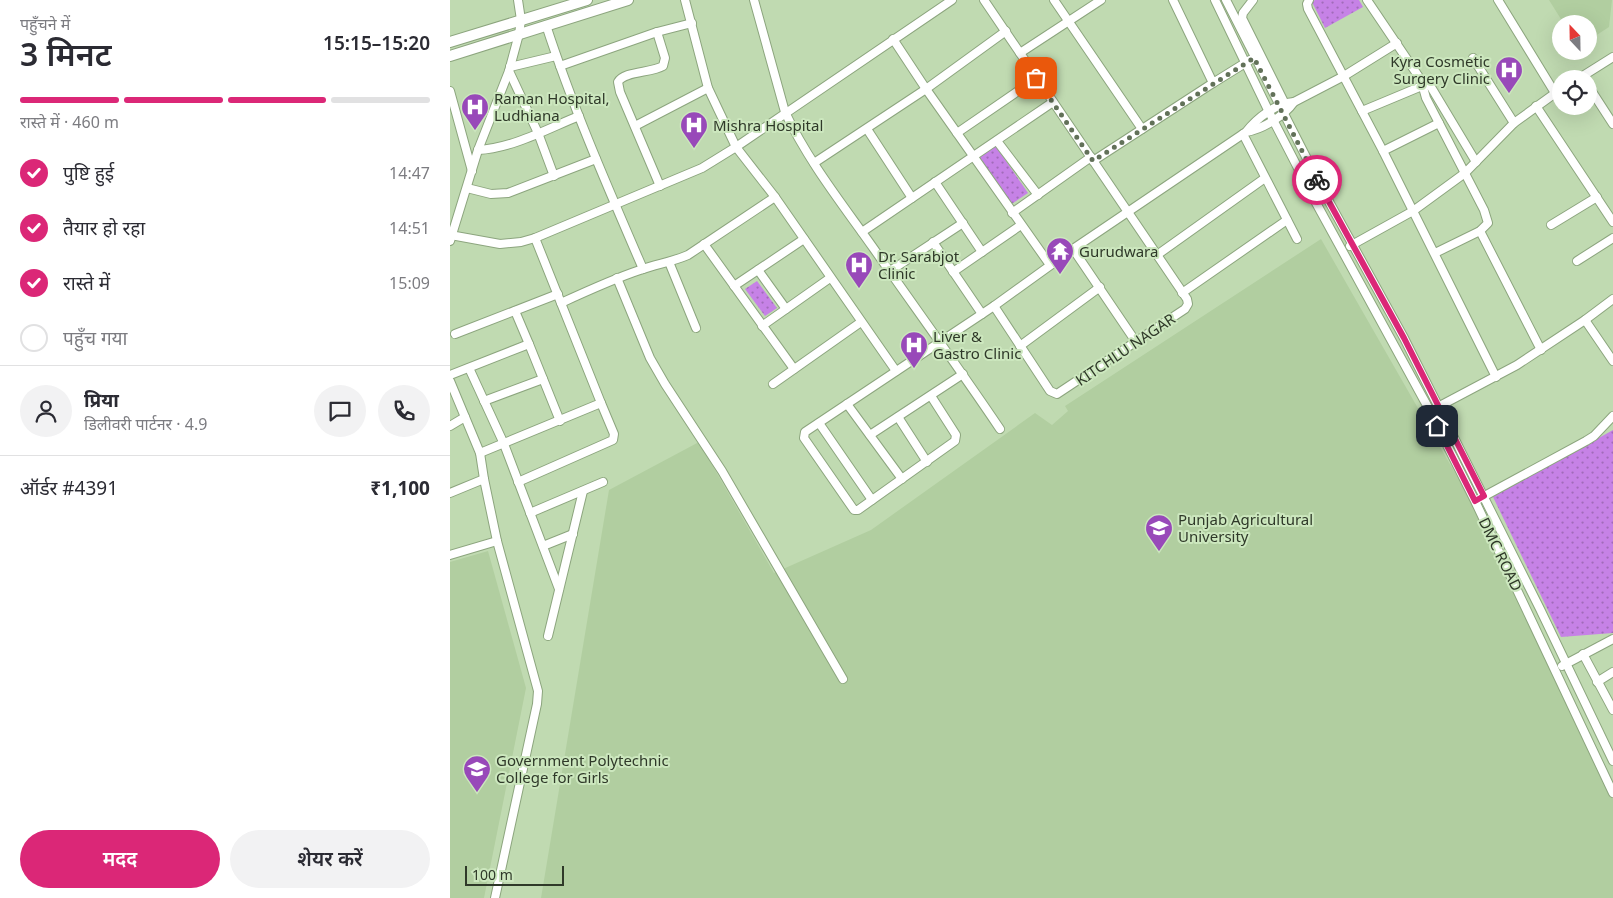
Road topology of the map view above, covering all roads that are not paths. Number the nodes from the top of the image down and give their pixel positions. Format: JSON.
{"nodes":[{"id":1,"x":518,"y":0,"type":"edge"},
{"id":2,"x":587,"y":0,"type":"edge"},
{"id":3,"x":628,"y":0,"type":"edge"},
{"id":4,"x":685,"y":0,"type":"edge"},
{"id":5,"x":754,"y":0,"type":"edge"},
{"id":6,"x":952,"y":0,"type":"edge"},
{"id":7,"x":984,"y":0,"type":"edge"},
{"id":8,"x":1054,"y":0,"type":"edge"},
{"id":9,"x":1101,"y":0,"type":"edge"},
{"id":10,"x":1173,"y":0,"type":"edge"},
{"id":11,"x":1215,"y":0,"type":"edge"},
{"id":12,"x":1226,"y":0,"type":"edge"},
{"id":13,"x":1253,"y":0,"type":"edge"},
{"id":14,"x":1309,"y":0,"type":"edge"},
{"id":15,"x":1367,"y":0,"type":"edge"},
{"id":16,"x":1498,"y":0,"type":"edge"},
{"id":17,"x":521,"y":20,"type":"junction"},
{"id":18,"x":1068,"y":21,"type":"junction"},
{"id":19,"x":692,"y":23,"type":"junction"},
{"id":20,"x":546,"y":25,"type":"junction"},
{"id":21,"x":657,"y":32,"type":"junction"},
{"id":22,"x":1006,"y":32,"type":"junction"},
{"id":23,"x":519,"y":34,"type":"junction"},
{"id":24,"x":893,"y":39,"type":"junction"},
{"id":25,"x":450,"y":42,"type":"edge"},
{"id":26,"x":1397,"y":43,"type":"junction"},
{"id":27,"x":1020,"y":53,"type":"junction"},
{"id":28,"x":450,"y":56,"type":"edge"},
{"id":29,"x":556,"y":56,"type":"junction"},
{"id":30,"x":1613,"y":57,"type":"edge"},
{"id":31,"x":1254,"y":58,"type":"junction"},
{"id":32,"x":1473,"y":58,"type":"dead end"},
{"id":33,"x":1246,"y":63,"type":"junction"},
{"id":34,"x":560,"y":66,"type":"junction"},
{"id":35,"x":510,"y":69,"type":"junction"},
{"id":36,"x":1593,"y":70,"type":"edge"},
{"id":37,"x":1344,"y":76,"type":"junction"},
{"id":38,"x":1036,"y":78,"type":"junction"},
{"id":39,"x":1552,"y":82,"type":"edge"},
{"id":40,"x":1213,"y":83,"type":"junction"},
{"id":41,"x":1422,"y":83,"type":"junction"},
{"id":42,"x":708,"y":88,"type":"junction"},
{"id":43,"x":926,"y":89,"type":"junction"},
{"id":44,"x":450,"y":91,"type":"edge"},
{"id":45,"x":1552,"y":95,"type":"edge"},
{"id":46,"x":1597,"y":99,"type":"edge"},
{"id":47,"x":1053,"y":102,"type":"junction"},
{"id":48,"x":1536,"y":106,"type":"junction"},
{"id":49,"x":1284,"y":108,"type":"junction"},
{"id":50,"x":1362,"y":111,"type":"junction"},
{"id":51,"x":785,"y":112,"type":"junction"},
{"id":52,"x":1269,"y":112,"type":"junction"},
{"id":53,"x":579,"y":116,"type":"junction"},
{"id":54,"x":1273,"y":120,"type":"junction"},
{"id":55,"x":1514,"y":122,"type":"junction"},
{"id":56,"x":1439,"y":123,"type":"junction"},
{"id":57,"x":1613,"y":124,"type":"edge"},
{"id":58,"x":635,"y":126,"type":"junction"},
{"id":59,"x":867,"y":129,"type":"junction"},
{"id":60,"x":1142,"y":129,"type":"junction"},
{"id":61,"x":538,"y":133,"type":"junction"},
{"id":62,"x":957,"y":133,"type":"junction"},
{"id":63,"x":1244,"y":133,"type":"junction"},
{"id":64,"x":998,"y":141,"type":"junction"},
{"id":65,"x":736,"y":146,"type":"junction"},
{"id":66,"x":478,"y":150,"type":"junction"},
{"id":67,"x":1382,"y":150,"type":"junction"},
{"id":68,"x":974,"y":156,"type":"junction"},
{"id":69,"x":596,"y":159,"type":"junction"},
{"id":70,"x":1092,"y":159,"type":"junction"},
{"id":71,"x":1476,"y":162,"type":"junction"},
{"id":72,"x":814,"y":164,"type":"junction"},
{"id":73,"x":472,"y":172,"type":"junction"},
{"id":74,"x":1465,"y":173,"type":"junction"},
{"id":75,"x":554,"y":176,"type":"junction"},
{"id":76,"x":1265,"y":178,"type":"junction"},
{"id":77,"x":936,"y":182,"type":"junction"},
{"id":78,"x":660,"y":186,"type":"junction"},
{"id":79,"x":467,"y":188,"type":"junction"},
{"id":80,"x":1038,"y":194,"type":"junction"},
{"id":81,"x":775,"y":197,"type":"junction"},
{"id":82,"x":1597,"y":197,"type":"junction"},
{"id":83,"x":912,"y":198,"type":"junction"},
{"id":84,"x":615,"y":204,"type":"junction"},
{"id":85,"x":1413,"y":211,"type":"junction"},
{"id":86,"x":1128,"y":212,"type":"junction"},
{"id":87,"x":1012,"y":213,"type":"junction"},
{"id":88,"x":1287,"y":220,"type":"junction"},
{"id":89,"x":1613,"y":222,"type":"edge"},
{"id":90,"x":963,"y":223,"type":"junction"},
{"id":91,"x":1021,"y":224,"type":"junction"},
{"id":92,"x":1552,"y":225,"type":"dead end"},
{"id":93,"x":1480,"y":231,"type":"junction"},
{"id":94,"x":862,"y":232,"type":"junction"},
{"id":95,"x":451,"y":237,"type":"edge"},
{"id":96,"x":535,"y":238,"type":"junction"},
{"id":97,"x":1613,"y":238,"type":"edge"},
{"id":98,"x":804,"y":239,"type":"junction"},
{"id":99,"x":1297,"y":239,"type":"dead end"},
{"id":100,"x":933,"y":242,"type":"junction"},
{"id":101,"x":704,"y":244,"type":"junction"},
{"id":102,"x":1352,"y":245,"type":"junction"},
{"id":103,"x":1074,"y":248,"type":"junction"},
{"id":104,"x":1342,"y":251,"type":"junction"},
{"id":105,"x":982,"y":252,"type":"junction"},
{"id":106,"x":1434,"y":253,"type":"junction"},
{"id":107,"x":1157,"y":255,"type":"junction"},
{"id":108,"x":1577,"y":261,"type":"dead end"},
{"id":109,"x":669,"y":262,"type":"junction"},
{"id":110,"x":1050,"y":265,"type":"junction"},
{"id":111,"x":644,"y":268,"type":"junction"},
{"id":112,"x":758,"y":270,"type":"junction"},
{"id":113,"x":890,"y":271,"type":"junction"},
{"id":114,"x":953,"y":272,"type":"junction"},
{"id":115,"x":617,"y":278,"type":"junction"},
{"id":116,"x":830,"y":278,"type":"junction"},
{"id":117,"x":734,"y":286,"type":"junction"},
{"id":118,"x":1100,"y":288,"type":"junction"},
{"id":119,"x":1182,"y":293,"type":"junction"},
{"id":120,"x":558,"y":294,"type":"junction"},
{"id":121,"x":1613,"y":299,"type":"edge"},
{"id":122,"x":562,"y":303,"type":"junction"},
{"id":123,"x":994,"y":306,"type":"junction"},
{"id":124,"x":786,"y":309,"type":"junction"},
{"id":125,"x":515,"y":310,"type":"junction"},
{"id":126,"x":982,"y":314,"type":"junction"},
{"id":127,"x":1585,"y":320,"type":"junction"},
{"id":128,"x":861,"y":322,"type":"junction"},
{"id":129,"x":762,"y":326,"type":"junction"},
{"id":130,"x":696,"y":328,"type":"dead end"},
{"id":131,"x":454,"y":334,"type":"dead end"},
{"id":132,"x":940,"y":342,"type":"junction"},
{"id":133,"x":1136,"y":342,"type":"junction"},
{"id":134,"x":529,"y":344,"type":"junction"},
{"id":135,"x":1020,"y":346,"type":"junction"},
{"id":136,"x":1541,"y":350,"type":"junction"},
{"id":137,"x":1613,"y":361,"type":"edge"},
{"id":138,"x":469,"y":368,"type":"junction"},
{"id":139,"x":794,"y":369,"type":"junction"},
{"id":140,"x":896,"y":371,"type":"junction"},
{"id":141,"x":963,"y":374,"type":"junction"},
{"id":142,"x":450,"y":375,"type":"edge"},
{"id":143,"x":1496,"y":377,"type":"junction"},
{"id":144,"x":543,"y":379,"type":"junction"},
{"id":145,"x":450,"y":381,"type":"edge"},
{"id":146,"x":773,"y":384,"type":"dead end"},
{"id":147,"x":931,"y":396,"type":"junction"},
{"id":148,"x":484,"y":401,"type":"junction"},
{"id":149,"x":602,"y":404,"type":"junction"},
{"id":150,"x":847,"y":404,"type":"junction"},
{"id":151,"x":1439,"y":406,"type":"junction"},
{"id":152,"x":1430,"y":411,"type":"junction"},
{"id":153,"x":1613,"y":416,"type":"edge"},
{"id":154,"x":466,"y":417,"type":"junction"},
{"id":155,"x":898,"y":417,"type":"junction"},
{"id":156,"x":560,"y":421,"type":"junction"},
{"id":157,"x":819,"y":423,"type":"junction"},
{"id":158,"x":450,"y":426,"type":"edge"},
{"id":159,"x":1000,"y":429,"type":"dead end"},
{"id":160,"x":870,"y":436,"type":"junction"},
{"id":161,"x":504,"y":444,"type":"junction"},
{"id":162,"x":480,"y":453,"type":"junction"},
{"id":163,"x":928,"y":462,"type":"junction"},
{"id":164,"x":902,"y":479,"type":"junction"},
{"id":165,"x":484,"y":480,"type":"junction"},
{"id":166,"x":518,"y":482,"type":"junction"},
{"id":167,"x":603,"y":482,"type":"dead end"},
{"id":168,"x":583,"y":491,"type":"junction"},
{"id":169,"x":450,"y":493,"type":"edge"},
{"id":170,"x":1484,"y":496,"type":"junction"},
{"id":171,"x":872,"y":500,"type":"junction"},
{"id":172,"x":1475,"y":501,"type":"junction"},
{"id":173,"x":530,"y":513,"type":"junction"},
{"id":174,"x":573,"y":534,"type":"junction"},
{"id":175,"x":497,"y":541,"type":"junction"},
{"id":176,"x":543,"y":546,"type":"junction"},
{"id":177,"x":450,"y":555,"type":"edge"},
{"id":178,"x":559,"y":589,"type":"junction"},
{"id":179,"x":548,"y":636,"type":"dead end"},
{"id":180,"x":1613,"y":639,"type":"edge"},
{"id":181,"x":1583,"y":654,"type":"junction"},
{"id":182,"x":1565,"y":665,"type":"junction"},
{"id":183,"x":1556,"y":669,"type":"junction"},
{"id":184,"x":1613,"y":672,"type":"edge"},
{"id":185,"x":843,"y":679,"type":"dead end"},
{"id":186,"x":1597,"y":682,"type":"junction"},
{"id":187,"x":1613,"y":710,"type":"edge"},
{"id":188,"x":1613,"y":761,"type":"edge"},
{"id":189,"x":1613,"y":792,"type":"edge"},
{"id":190,"x":496,"y":898,"type":"edge"}],
"edges":[{"from":1,"to":17,"type":"street"},
{"from":2,"to":17,"type":"main road"},
{"from":3,"to":20,"type":"main road"},
{"from":4,"to":19,"type":"street"},
{"from":5,"to":51,"type":"street"},
{"from":6,"to":24,"type":"street"},
{"from":7,"to":22,"type":"street","name":"KITCHLU NAGAR"},
{"from":8,"to":18,"type":"street"},
{"from":9,"to":18,"type":"street"},
{"from":10,"to":40,"type":"street"},
{"from":11,"to":33,"type":"street","name":"DMC ROAD"},
{"from":12,"to":31,"type":"street"},
{"from":13,"to":49,"type":"street"},
{"from":14,"to":37,"type":"street"},
{"from":15,"to":26,"type":"street"},
{"from":16,"to":39,"type":"street"},
{"from":17,"to":23,"type":"street"},
{"from":17,"to":25,"type":"main road"},
{"from":18,"to":27,"type":"street"},
{"from":18,"to":60,"type":"street"},
{"from":19,"to":21,"type":"street"},
{"from":19,"to":42,"type":"street"},
{"from":20,"to":23,"type":"main road"},
{"from":20,"to":29,"type":"street"},
{"from":21,"to":34,"type":"street"},
{"from":21,"to":58,"type":"street"},
{"from":22,"to":27,"type":"street","name":"KITCHLU NAGAR"},
{"from":22,"to":43,"type":"street"},
{"from":23,"to":28,"type":"main road"},
{"from":23,"to":35,"type":"street"},
{"from":24,"to":43,"type":"street"},
{"from":24,"to":51,"type":"street"},
{"from":26,"to":37,"type":"street"},
{"from":26,"to":41,"type":"street"},
{"from":27,"to":38,"type":"street","name":"KITCHLU NAGAR"},
{"from":29,"to":34,"type":"street"},
{"from":29,"to":35,"type":"street"},
{"from":30,"to":36,"type":"street"},
{"from":31,"to":33,"type":"street"},
{"from":31,"to":49,"type":"street"},
{"from":32,"to":55,"type":"street"},
{"from":33,"to":40,"type":"street"},
{"from":33,"to":52,"type":"street","name":"DMC ROAD"},
{"from":34,"to":53,"type":"street"},
{"from":35,"to":61,"type":"street"},
{"from":35,"to":66,"type":"street"},
{"from":37,"to":49,"type":"street"},
{"from":37,"to":50,"type":"street"},
{"from":38,"to":47,"type":"street","name":"KITCHLU NAGAR"},
{"from":38,"to":62,"type":"street"},
{"from":40,"to":60,"type":"street"},
{"from":41,"to":50,"type":"street"},
{"from":41,"to":56,"type":"street"},
{"from":41,"to":71,"type":"street"},
{"from":42,"to":58,"type":"street"},
{"from":42,"to":65,"type":"street"},
{"from":43,"to":59,"type":"street"},
{"from":43,"to":62,"type":"street"},
{"from":44,"to":73,"type":"street"},
{"from":45,"to":48,"type":"street"},
{"from":46,"to":57,"type":"street"},
{"from":47,"to":64,"type":"street"},
{"from":47,"to":70,"type":"street","name":"KITCHLU NAGAR"},
{"from":48,"to":55,"type":"street"},
{"from":48,"to":82,"type":"street"},
{"from":49,"to":52,"type":"street"},
{"from":49,"to":54,"type":"street"},
{"from":49,"to":102,"type":"street"},
{"from":50,"to":67,"type":"street"},
{"from":51,"to":65,"type":"street"},
{"from":51,"to":72,"type":"street"},
{"from":52,"to":54,"type":"street","name":"DMC ROAD"},
{"from":52,"to":63,"type":"street"},
{"from":53,"to":61,"type":"street"},
{"from":53,"to":69,"type":"street"},
{"from":54,"to":63,"type":"street"},
{"from":54,"to":104,"type":"street","name":"DMC ROAD"},
{"from":55,"to":71,"type":"street"},
{"from":56,"to":67,"type":"street"},
{"from":56,"to":74,"type":"street"},
{"from":58,"to":78,"type":"street"},
{"from":59,"to":72,"type":"street"},
{"from":59,"to":83,"type":"street"},
{"from":60,"to":70,"type":"street"},
{"from":61,"to":66,"type":"street"},
{"from":61,"to":75,"type":"street"},
{"from":62,"to":68,"type":"street"},
{"from":63,"to":76,"type":"street"},
{"from":63,"to":86,"type":"street"},
{"from":64,"to":68,"type":"street"},
{"from":64,"to":80,"type":"street"},
{"from":65,"to":78,"type":"street"},
{"from":65,"to":81,"type":"street"},
{"from":66,"to":73,"type":"street"},
{"from":67,"to":85,"type":"street"},
{"from":68,"to":77,"type":"street"},
{"from":68,"to":87,"type":"street"},
{"from":69,"to":75,"type":"street"},
{"from":69,"to":84,"type":"street"},
{"from":70,"to":80,"type":"street"},
{"from":70,"to":86,"type":"street","name":"KITCHLU NAGAR"},
{"from":71,"to":74,"type":"street"},
{"from":72,"to":94,"type":"street"},
{"from":73,"to":79,"type":"street"},
{"from":74,"to":85,"type":"street"},
{"from":74,"to":93,"type":"street"},
{"from":75,"to":79,"type":"street"},
{"from":76,"to":88,"type":"street"},
{"from":76,"to":107,"type":"street"},
{"from":77,"to":83,"type":"street"},
{"from":77,"to":90,"type":"street"},
{"from":78,"to":84,"type":"street"},
{"from":79,"to":95,"type":"street"},
{"from":80,"to":87,"type":"street"},
{"from":81,"to":98,"type":"street"},
{"from":81,"to":101,"type":"street"},
{"from":82,"to":89,"type":"street"},
{"from":82,"to":92,"type":"street"},
{"from":83,"to":94,"type":"street"},
{"from":84,"to":96,"type":"street"},
{"from":84,"to":111,"type":"street"},
{"from":85,"to":102,"type":"street"},
{"from":85,"to":106,"type":"street"},
{"from":86,"to":103,"type":"street"},
{"from":86,"to":107,"type":"street","name":"KITCHLU NAGAR"},
{"from":87,"to":91,"type":"street"},
{"from":88,"to":99,"type":"street"},
{"from":88,"to":119,"type":"street"},
{"from":90,"to":100,"type":"street"},
{"from":90,"to":105,"type":"street"},
{"from":91,"to":105,"type":"street"},
{"from":91,"to":110,"type":"street"},
{"from":93,"to":106,"type":"street"},
{"from":93,"to":136,"type":"street"},
{"from":94,"to":113,"type":"street"},
{"from":95,"to":96,"type":"street"},
{"from":96,"to":120,"type":"street"},
{"from":97,"to":108,"type":"street"},
{"from":98,"to":112,"type":"street"},
{"from":98,"to":116,"type":"street"},
{"from":100,"to":113,"type":"street"},
{"from":100,"to":114,"type":"street"},
{"from":101,"to":109,"type":"street"},
{"from":101,"to":117,"type":"street"},
{"from":102,"to":104,"type":"street"},
{"from":102,"to":151,"type":"street"},
{"from":103,"to":110,"type":"street"},
{"from":103,"to":118,"type":"street"},
{"from":104,"to":152,"type":"street","name":"DMC ROAD"},
{"from":105,"to":114,"type":"street"},
{"from":106,"to":143,"type":"street"},
{"from":107,"to":119,"type":"street","name":"KITCHLU NAGAR"},
{"from":109,"to":111,"type":"street"},
{"from":109,"to":130,"type":"street"},
{"from":110,"to":123,"type":"street"},
{"from":111,"to":115,"type":"street"},
{"from":112,"to":117,"type":"street"},
{"from":112,"to":124,"type":"street"},
{"from":113,"to":132,"type":"street"},
{"from":114,"to":126,"type":"street"},
{"from":115,"to":122,"type":"street"},
{"from":115,"to":185,"type":"street"},
{"from":116,"to":124,"type":"street"},
{"from":116,"to":128,"type":"street"},
{"from":117,"to":129,"type":"street"},
{"from":118,"to":133,"type":"street"},
{"from":118,"to":135,"type":"street"},
{"from":119,"to":133,"type":"street","name":"KITCHLU NAGAR"},
{"from":120,"to":122,"type":"street"},
{"from":120,"to":125,"type":"street"},
{"from":121,"to":127,"type":"street"},
{"from":122,"to":149,"type":"street"},
{"from":123,"to":126,"type":"street"},
{"from":123,"to":135,"type":"street"},
{"from":124,"to":129,"type":"street"},
{"from":125,"to":131,"type":"street"},
{"from":125,"to":134,"type":"street"},
{"from":126,"to":132,"type":"street"},
{"from":127,"to":136,"type":"street"},
{"from":127,"to":137,"type":"street"},
{"from":128,"to":139,"type":"street"},
{"from":128,"to":140,"type":"street"},
{"from":129,"to":139,"type":"street"},
{"from":132,"to":140,"type":"street"},
{"from":132,"to":141,"type":"street"},
{"from":133,"to":135,"type":"street","name":"KITCHLU NAGAR"},
{"from":134,"to":138,"type":"street"},
{"from":134,"to":144,"type":"street"},
{"from":136,"to":143,"type":"street"},
{"from":138,"to":142,"type":"street"},
{"from":138,"to":148,"type":"street"},
{"from":139,"to":146,"type":"street"},
{"from":140,"to":150,"type":"street"},
{"from":141,"to":147,"type":"street"},
{"from":141,"to":159,"type":"street"},
{"from":143,"to":151,"type":"street"},
{"from":144,"to":148,"type":"street"},
{"from":144,"to":156,"type":"street"},
{"from":145,"to":154,"type":"street"},
{"from":147,"to":155,"type":"street"},
{"from":147,"to":163,"type":"street"},
{"from":148,"to":161,"type":"street"},
{"from":149,"to":156,"type":"street"},
{"from":149,"to":166,"type":"street"},
{"from":150,"to":157,"type":"street"},
{"from":150,"to":160,"type":"street"},
{"from":151,"to":152,"type":"street"},
{"from":151,"to":170,"type":"street"},
{"from":152,"to":172,"type":"street","name":"DMC ROAD"},
{"from":153,"to":170,"type":"street"},
{"from":154,"to":158,"type":"street"},
{"from":154,"to":162,"type":"street"},
{"from":155,"to":160,"type":"street"},
{"from":155,"to":163,"type":"street"},
{"from":156,"to":161,"type":"street"},
{"from":157,"to":171,"type":"street"},
{"from":157,"to":171,"type":"street"},
{"from":160,"to":164,"type":"street"},
{"from":161,"to":162,"type":"street"},
{"from":161,"to":166,"type":"street"},
{"from":162,"to":165,"type":"street"},
{"from":163,"to":164,"type":"street"},
{"from":164,"to":171,"type":"street"},
{"from":165,"to":169,"type":"street"},
{"from":165,"to":175,"type":"street"},
{"from":166,"to":173,"type":"street"},
{"from":167,"to":168,"type":"street"},
{"from":168,"to":173,"type":"street"},
{"from":168,"to":174,"type":"street"},
{"from":170,"to":172,"type":"street"},
{"from":170,"to":182,"type":"street"},
{"from":172,"to":183,"type":"street","name":"DMC ROAD"},
{"from":173,"to":176,"type":"street"},
{"from":174,"to":176,"type":"street"},
{"from":174,"to":178,"type":"street"},
{"from":175,"to":177,"type":"street"},
{"from":175,"to":190,"type":"street"},
{"from":176,"to":178,"type":"street"},
{"from":178,"to":179,"type":"street"},
{"from":180,"to":181,"type":"street"},
{"from":181,"to":182,"type":"street"},
{"from":181,"to":186,"type":"street"},
{"from":182,"to":183,"type":"street"},
{"from":182,"to":188,"type":"street"},
{"from":183,"to":189,"type":"street","name":"DMC ROAD"},
{"from":184,"to":186,"type":"street"},
{"from":186,"to":187,"type":"street"}]}
